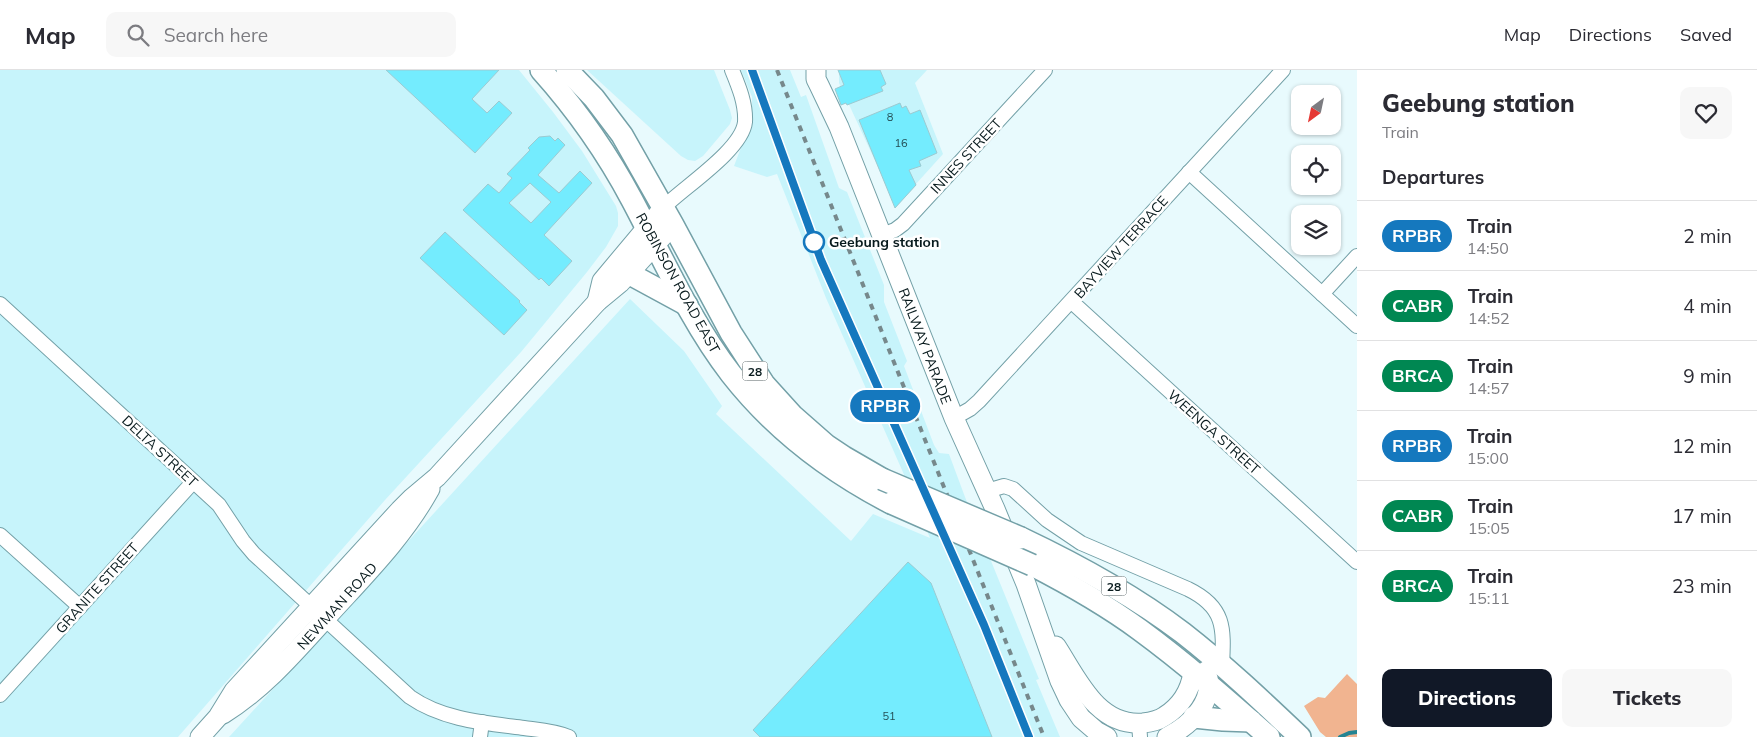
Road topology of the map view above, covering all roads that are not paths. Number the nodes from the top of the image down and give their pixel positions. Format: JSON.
{"nodes":[{"id":1,"x":541,"y":70,"type":"edge"},
{"id":2,"x":567,"y":70,"type":"edge"},
{"id":3,"x":732,"y":70,"type":"edge"},
{"id":4,"x":816,"y":70,"type":"edge"},
{"id":5,"x":1045,"y":70,"type":"edge"},
{"id":6,"x":1283,"y":70,"type":"edge"},
{"id":7,"x":1190,"y":172,"type":"junction"},
{"id":8,"x":668,"y":216,"type":"junction"},
{"id":9,"x":882,"y":235,"type":"junction"},
{"id":10,"x":650,"y":236,"type":"junction"},
{"id":11,"x":1357,"y":256,"type":"edge"},
{"id":12,"x":628,"y":273,"type":"junction"},
{"id":13,"x":1322,"y":294,"type":"junction"},
{"id":14,"x":597,"y":302,"type":"junction"},
{"id":15,"x":1072,"y":302,"type":"junction"},
{"id":16,"x":0,"y":304,"type":"edge"},
{"id":17,"x":687,"y":305,"type":"junction"},
{"id":18,"x":1357,"y":326,"type":"edge"},
{"id":19,"x":954,"y":418,"type":"junction"},
{"id":20,"x":437,"y":477,"type":"junction"},
{"id":21,"x":194,"y":482,"type":"junction"},
{"id":22,"x":987,"y":491,"type":"junction"},
{"id":23,"x":0,"y":535,"type":"edge"},
{"id":24,"x":1357,"y":562,"type":"edge"},
{"id":25,"x":311,"y":606,"type":"junction"},
{"id":26,"x":80,"y":607,"type":"junction"},
{"id":27,"x":325,"y":619,"type":"junction"},
{"id":28,"x":1039,"y":620,"type":"junction"},
{"id":29,"x":1199,"y":646,"type":"junction"},
{"id":30,"x":1222,"y":665,"type":"junction"},
{"id":31,"x":1201,"y":679,"type":"junction"},
{"id":32,"x":0,"y":695,"type":"edge"},
{"id":33,"x":218,"y":717,"type":"junction"},
{"id":34,"x":1194,"y":717,"type":"junction"},
{"id":35,"x":1251,"y":721,"type":"junction"},
{"id":36,"x":482,"y":722,"type":"junction"},
{"id":37,"x":1140,"y":730,"type":"edge"},
{"id":38,"x":200,"y":737,"type":"edge"},
{"id":39,"x":480,"y":737,"type":"edge"},
{"id":40,"x":569,"y":737,"type":"edge"},
{"id":41,"x":1108,"y":737,"type":"edge"},
{"id":42,"x":1168,"y":737,"type":"edge"},
{"id":43,"x":1269,"y":737,"type":"edge"},
{"id":44,"x":1300,"y":737,"type":"edge"}],
"edges":[{"from":1,"to":10,"type":"main road","name":"ROBINSON ROAD EAST","number":"28"},
{"from":2,"to":8,"type":"main road","name":"ROBINSON ROAD EAST","number":"28"},
{"from":3,"to":8,"type":"street","name":"NEWMAN ROAD"},
{"from":4,"to":9,"type":"main road","name":"RAILWAY PARADE"},
{"from":5,"to":9,"type":"street","name":"INNES STREET"},
{"from":6,"to":7,"type":"street","name":"BAYVIEW TERRACE"},
{"from":7,"to":13,"type":"street"},
{"from":7,"to":15,"type":"street","name":"BAYVIEW TERRACE"},
{"from":8,"to":10,"type":"main road","name":"NEWMAN ROAD"},
{"from":8,"to":29,"type":"main road","name":"ROBINSON ROAD EAST","number":"28","bridge":true},
{"from":9,"to":19,"type":"main road","name":"RAILWAY PARADE"},
{"from":10,"to":12,"type":"main road","name":"NEWMAN ROAD"},
{"from":10,"to":14,"type":"main road","name":"NEWMAN ROAD"},
{"from":10,"to":17,"type":"main road","name":"ROBINSON ROAD EAST","number":"28"},
{"from":11,"to":13,"type":"street"},
{"from":12,"to":14,"type":"main road","name":"NEWMAN ROAD"},
{"from":12,"to":17,"type":"main road"},
{"from":13,"to":18,"type":"street"},
{"from":14,"to":20,"type":"main road","name":"NEWMAN ROAD"},
{"from":15,"to":19,"type":"street","name":"BAYVIEW TERRACE"},
{"from":15,"to":24,"type":"street","name":"WEENGA STREET"},
{"from":16,"to":21,"type":"street","name":"DELTA STREET"},
{"from":17,"to":31,"type":"main road","name":"ROBINSON ROAD EAST","number":"28","bridge":true},
{"from":19,"to":22,"type":"main road","name":"RAILWAY PARADE"},
{"from":20,"to":25,"type":"main road","name":"NEWMAN ROAD"},
{"from":20,"to":27,"type":"main road","name":"NEWMAN ROAD"},
{"from":21,"to":25,"type":"street","name":"DELTA STREET"},
{"from":21,"to":26,"type":"street","name":"GRANITE STREET"},
{"from":22,"to":28,"type":"main road","name":"RAILWAY PARADE"},
{"from":22,"to":30,"type":"street"},
{"from":23,"to":26,"type":"street"},
{"from":25,"to":27,"type":"street","name":"DELTA STREET"},
{"from":25,"to":33,"type":"main road","name":"NEWMAN ROAD"},
{"from":26,"to":32,"type":"street","name":"GRANITE STREET"},
{"from":27,"to":33,"type":"main road","name":"NEWMAN ROAD"},
{"from":27,"to":36,"type":"street","name":"DELTA STREET"},
{"from":28,"to":37,"type":"main road","name":"RAILWAY PARADE"},
{"from":28,"to":41,"type":"main road","name":"RAILWAY PARADE"},
{"from":29,"to":30,"type":"main road","number":"28"},
{"from":29,"to":31,"type":"main road"},
{"from":30,"to":44,"type":"main road","number":"28"},
{"from":31,"to":34,"type":"main road"},
{"from":31,"to":35,"type":"main road","number":"28"},
{"from":31,"to":37,"type":"main road","name":"RAILWAY PARADE"},
{"from":33,"to":38,"type":"main road","name":"NEWMAN ROAD"},
{"from":34,"to":35,"type":"main road"},
{"from":34,"to":42,"type":"main road"},
{"from":35,"to":43,"type":"main road","number":"28"},
{"from":36,"to":39,"type":"street"},
{"from":36,"to":40,"type":"street","name":"DELTA STREET"}]}
